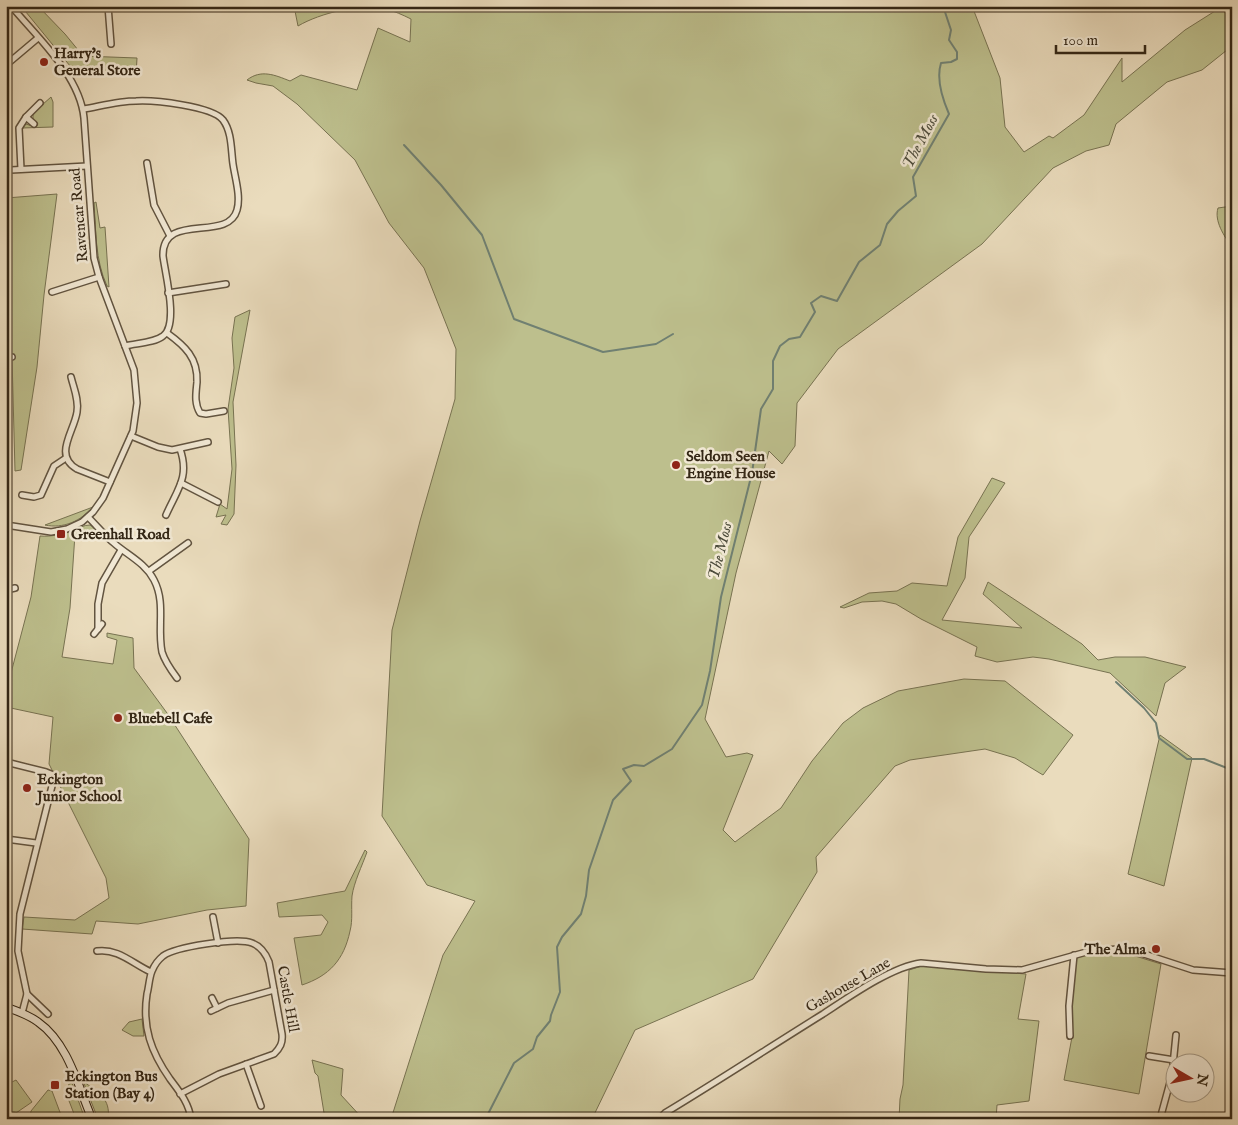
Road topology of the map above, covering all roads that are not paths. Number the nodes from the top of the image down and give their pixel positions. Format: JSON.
{"nodes":[{"id":1,"x":11,"y":6,"type":"edge"},
{"id":2,"x":108,"y":6,"type":"edge"},
{"id":3,"x":110,"y":34,"type":"junction"},
{"id":4,"x":103,"y":35,"type":"dead end"},
{"id":5,"x":38,"y":38,"type":"junction"},
{"id":6,"x":111,"y":44,"type":"dead end"},
{"id":7,"x":6,"y":65,"type":"edge"},
{"id":8,"x":40,"y":103,"type":"dead end"},
{"id":9,"x":84,"y":109,"type":"junction"},
{"id":10,"x":26,"y":117,"type":"junction"},
{"id":11,"x":34,"y":124,"type":"dead end"},
{"id":12,"x":147,"y":163,"type":"dead end"},
{"id":13,"x":87,"y":166,"type":"junction"},
{"id":14,"x":21,"y":169,"type":"junction"},
{"id":15,"x":11,"y":170,"type":"dead end"},
{"id":16,"x":170,"y":236,"type":"junction"},
{"id":17,"x":99,"y":278,"type":"junction"},
{"id":18,"x":226,"y":283,"type":"dead end"},
{"id":19,"x":52,"y":292,"type":"dead end"},
{"id":20,"x":168,"y":292,"type":"junction"},
{"id":21,"x":167,"y":333,"type":"junction"},
{"id":22,"x":125,"y":346,"type":"junction"},
{"id":23,"x":71,"y":377,"type":"dead end"},
{"id":24,"x":224,"y":410,"type":"dead end"},
{"id":25,"x":131,"y":436,"type":"junction"},
{"id":26,"x":208,"y":442,"type":"dead end"},
{"id":27,"x":180,"y":449,"type":"junction"},
{"id":28,"x":66,"y":458,"type":"junction"},
{"id":29,"x":110,"y":482,"type":"junction"},
{"id":30,"x":181,"y":483,"type":"junction"},
{"id":31,"x":22,"y":495,"type":"dead end"},
{"id":32,"x":218,"y":502,"type":"dead end"},
{"id":33,"x":166,"y":511,"type":"dead end"},
{"id":34,"x":88,"y":517,"type":"junction"},
{"id":35,"x":6,"y":525,"type":"edge"},
{"id":36,"x":188,"y":543,"type":"dead end"},
{"id":37,"x":121,"y":550,"type":"junction"},
{"id":38,"x":149,"y":571,"type":"junction"},
{"id":39,"x":102,"y":624,"type":"dead end"},
{"id":40,"x":177,"y":678,"type":"dead end"},
{"id":41,"x":6,"y":762,"type":"edge"},
{"id":42,"x":6,"y":839,"type":"edge"},
{"id":43,"x":36,"y":844,"type":"junction"},
{"id":44,"x":213,"y":916,"type":"dead end"},
{"id":45,"x":218,"y":942,"type":"junction"},
{"id":46,"x":104,"y":943,"type":"dead end"},
{"id":47,"x":104,"y":950,"type":"junction"},
{"id":48,"x":97,"y":951,"type":"dead end"},
{"id":49,"x":1074,"y":955,"type":"junction"},
{"id":50,"x":151,"y":972,"type":"junction"},
{"id":51,"x":1232,"y":973,"type":"edge"},
{"id":52,"x":274,"y":990,"type":"junction"},
{"id":53,"x":27,"y":994,"type":"junction"},
{"id":54,"x":212,"y":998,"type":"dead end"},
{"id":55,"x":6,"y":1007,"type":"edge"},
{"id":56,"x":217,"y":1008,"type":"junction"},
{"id":57,"x":211,"y":1012,"type":"dead end"},
{"id":58,"x":22,"y":1013,"type":"junction"},
{"id":59,"x":48,"y":1014,"type":"dead end"},
{"id":60,"x":1176,"y":1035,"type":"dead end"},
{"id":61,"x":1070,"y":1036,"type":"dead end"},
{"id":62,"x":1175,"y":1052,"type":"edge"},
{"id":63,"x":1150,"y":1056,"type":"dead end"},
{"id":64,"x":1166,"y":1059,"type":"edge"},
{"id":65,"x":246,"y":1064,"type":"junction"},
{"id":66,"x":180,"y":1094,"type":"junction"},
{"id":67,"x":1166,"y":1102,"type":"edge"},
{"id":68,"x":260,"y":1106,"type":"dead end"},
{"id":69,"x":92,"y":1119,"type":"edge"},
{"id":70,"x":191,"y":1119,"type":"edge"},
{"id":71,"x":659,"y":1119,"type":"edge"},
{"id":72,"x":1160,"y":1119,"type":"edge"}],
"edges":[{"from":1,"to":5,"type":"street","name":"Ravencar Road"},
{"from":2,"to":3,"type":"street"},
{"from":3,"to":4,"type":"street"},
{"from":3,"to":6,"type":"street"},
{"from":5,"to":7,"type":"street"},
{"from":5,"to":9,"type":"street","name":"Ravencar Road"},
{"from":8,"to":10,"type":"street"},
{"from":9,"to":13,"type":"street","name":"Ravencar Road"},
{"from":9,"to":16,"type":"street"},
{"from":10,"to":11,"type":"street"},
{"from":10,"to":14,"type":"street"},
{"from":12,"to":16,"type":"street"},
{"from":13,"to":14,"type":"street"},
{"from":13,"to":17,"type":"street","name":"Ravencar Road"},
{"from":14,"to":15,"type":"street"},
{"from":16,"to":20,"type":"street"},
{"from":17,"to":19,"type":"street"},
{"from":17,"to":22,"type":"street","name":"Ravencar Road"},
{"from":18,"to":20,"type":"street"},
{"from":20,"to":21,"type":"street"},
{"from":21,"to":22,"type":"street"},
{"from":21,"to":24,"type":"street"},
{"from":22,"to":25,"type":"street","name":"Ravencar Road"},
{"from":23,"to":28,"type":"street"},
{"from":25,"to":27,"type":"street"},
{"from":25,"to":29,"type":"street","name":"Ravencar Road"},
{"from":26,"to":27,"type":"street"},
{"from":27,"to":30,"type":"street"},
{"from":28,"to":29,"type":"street"},
{"from":28,"to":31,"type":"street"},
{"from":29,"to":34,"type":"street","name":"Ravencar Road"},
{"from":30,"to":32,"type":"street"},
{"from":30,"to":33,"type":"street"},
{"from":34,"to":35,"type":"street"},
{"from":34,"to":37,"type":"street"},
{"from":36,"to":38,"type":"street"},
{"from":37,"to":38,"type":"street"},
{"from":37,"to":39,"type":"street"},
{"from":38,"to":40,"type":"street"},
{"from":41,"to":43,"type":"street"},
{"from":42,"to":43,"type":"street"},
{"from":43,"to":53,"type":"street"},
{"from":44,"to":45,"type":"street"},
{"from":45,"to":50,"type":"street","name":"Castle Hill"},
{"from":45,"to":52,"type":"street","name":"Castle Hill"},
{"from":46,"to":47,"type":"street"},
{"from":47,"to":48,"type":"street"},
{"from":47,"to":50,"type":"street"},
{"from":49,"to":51,"type":"street","name":"Gashouse Lane"},
{"from":49,"to":61,"type":"street"},
{"from":49,"to":71,"type":"street","name":"Gashouse Lane"},
{"from":50,"to":66,"type":"street"},
{"from":52,"to":56,"type":"street"},
{"from":52,"to":65,"type":"street","name":"Castle Hill"},
{"from":53,"to":58,"type":"street"},
{"from":53,"to":59,"type":"street"},
{"from":54,"to":56,"type":"street"},
{"from":55,"to":58,"type":"main road"},
{"from":56,"to":57,"type":"street"},
{"from":58,"to":69,"type":"main road"},
{"from":60,"to":62,"type":"street"},
{"from":63,"to":64,"type":"street"},
{"from":65,"to":66,"type":"street","name":"Castle Hill"},
{"from":65,"to":68,"type":"street"},
{"from":66,"to":70,"type":"street"},
{"from":67,"to":72,"type":"street"}]}
